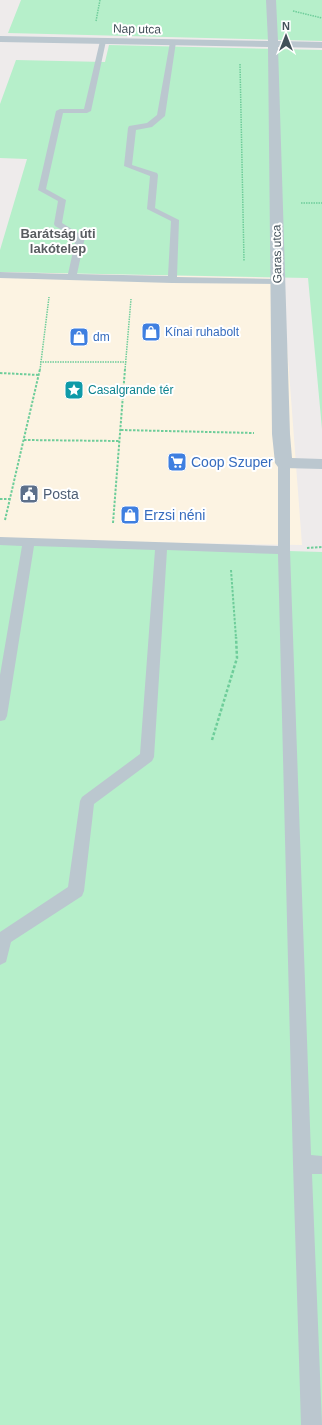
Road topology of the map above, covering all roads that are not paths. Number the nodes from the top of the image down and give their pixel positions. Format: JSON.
{"nodes":[{"id":1,"x":271,"y":0,"type":"edge"},
{"id":2,"x":0,"y":39,"type":"edge"},
{"id":3,"x":103,"y":41,"type":"junction"},
{"id":4,"x":173,"y":42,"type":"junction"},
{"id":5,"x":273,"y":44,"type":"junction"},
{"id":6,"x":322,"y":45,"type":"edge"},
{"id":7,"x":0,"y":275,"type":"edge"},
{"id":8,"x":72,"y":277,"type":"junction"},
{"id":9,"x":172,"y":280,"type":"junction"},
{"id":10,"x":278,"y":282,"type":"junction"},
{"id":11,"x":284,"y":463,"type":"junction"},
{"id":12,"x":322,"y":464,"type":"edge"},
{"id":13,"x":0,"y":541,"type":"edge"},
{"id":14,"x":29,"y":542,"type":"junction"},
{"id":15,"x":161,"y":547,"type":"junction"},
{"id":16,"x":284,"y":550,"type":"junction"},
{"id":17,"x":0,"y":716,"type":"edge"},
{"id":18,"x":0,"y":957,"type":"edge"},
{"id":19,"x":302,"y":1164,"type":"junction"},
{"id":20,"x":322,"y":1165,"type":"edge"},
{"id":21,"x":312,"y":1425,"type":"edge"}],
"edges":[{"from":1,"to":5,"type":"street"},
{"from":2,"to":3,"type":"street","name":"Nap utca"},
{"from":3,"to":4,"type":"street","name":"Nap utca"},
{"from":3,"to":8,"type":"lane"},
{"from":4,"to":5,"type":"street","name":"Nap utca"},
{"from":4,"to":9,"type":"lane"},
{"from":5,"to":6,"type":"street","name":"Nap utca"},
{"from":5,"to":10,"type":"street","name":"Garas utca"},
{"from":7,"to":8,"type":"lane"},
{"from":8,"to":9,"type":"lane"},
{"from":9,"to":10,"type":"lane"},
{"from":10,"to":11,"type":"street","name":"Garas utca"},
{"from":11,"to":12,"type":"street"},
{"from":11,"to":16,"type":"lane"},
{"from":13,"to":14,"type":"lane"},
{"from":14,"to":15,"type":"lane"},
{"from":14,"to":17,"type":"lane"},
{"from":15,"to":16,"type":"lane"},
{"from":15,"to":18,"type":"lane"},
{"from":16,"to":19,"type":"lane"},
{"from":19,"to":20,"type":"lane"},
{"from":19,"to":21,"type":"lane"}]}
